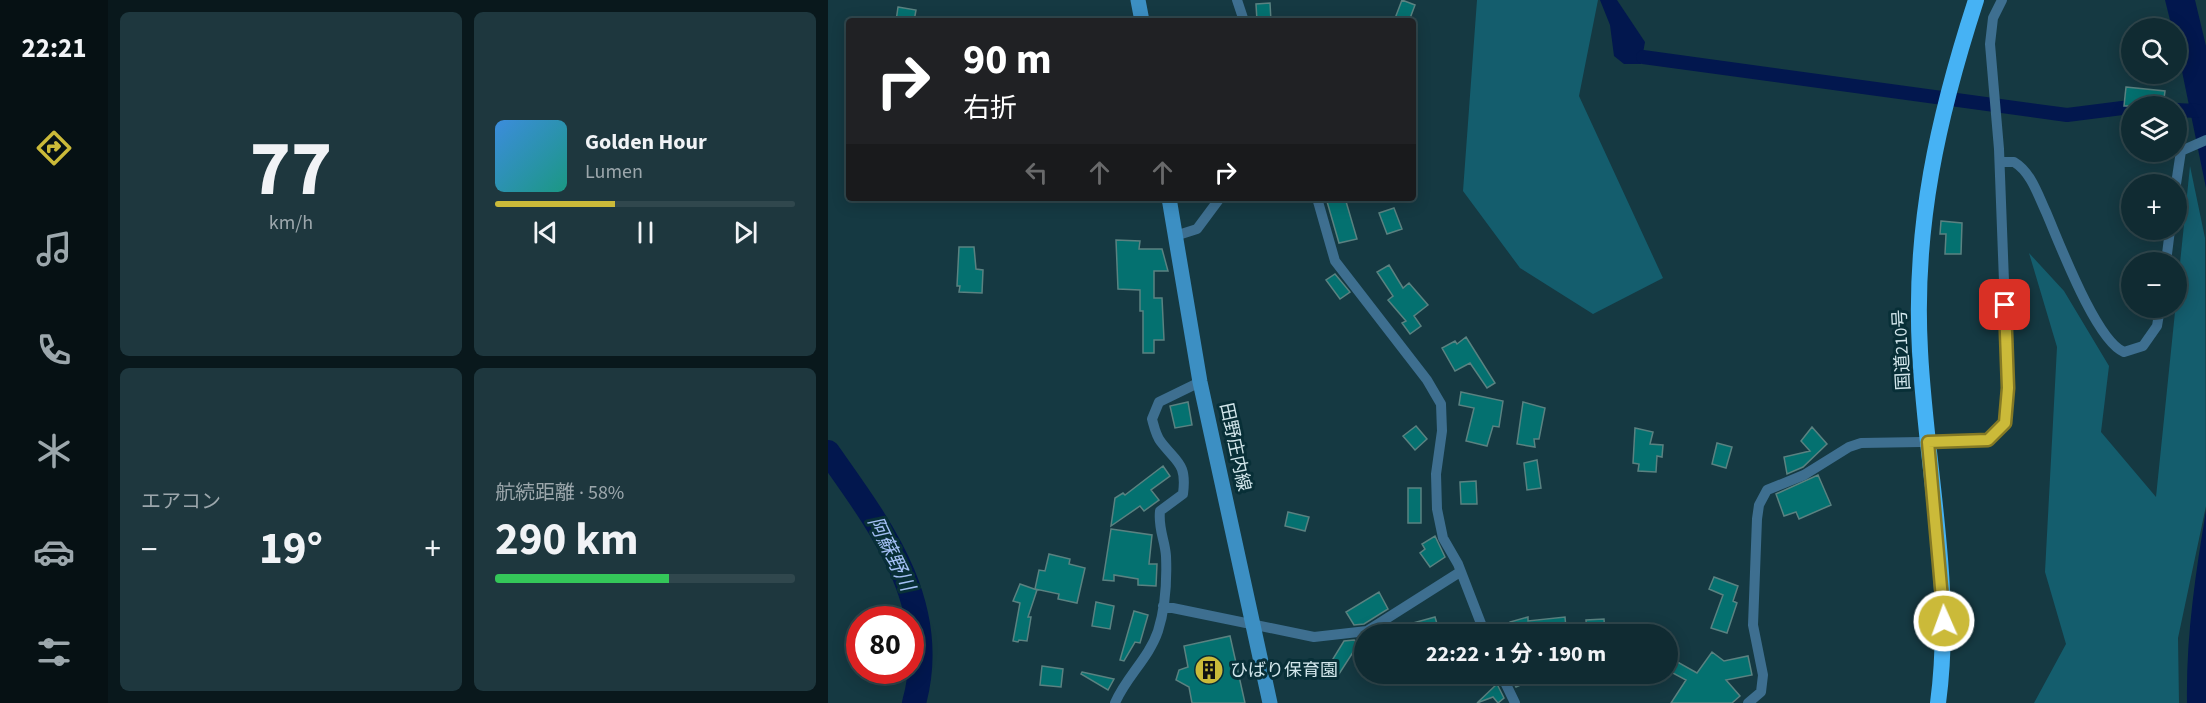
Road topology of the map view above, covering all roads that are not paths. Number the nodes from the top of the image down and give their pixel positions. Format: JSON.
{"nodes":[{"id":1,"x":1138,"y":0,"type":"edge"},
{"id":2,"x":1238,"y":0,"type":"edge"},
{"id":3,"x":1976,"y":0,"type":"edge"},
{"id":4,"x":2002,"y":0,"type":"edge"},
{"id":5,"x":1141,"y":18,"type":"edge"},
{"id":6,"x":1243,"y":18,"type":"edge"},
{"id":7,"x":2206,"y":140,"type":"edge"},
{"id":8,"x":2000,"y":162,"type":"junction"},
{"id":9,"x":2178,"y":174,"type":"edge"},
{"id":10,"x":1169,"y":201,"type":"edge"},
{"id":11,"x":1218,"y":201,"type":"edge"},
{"id":12,"x":1318,"y":201,"type":"edge"},
{"id":13,"x":1175,"y":236,"type":"junction"},
{"id":14,"x":2158,"y":318,"type":"edge"},
{"id":15,"x":1200,"y":382,"type":"junction"},
{"id":16,"x":1928,"y":442,"type":"junction"},
{"id":17,"x":1460,"y":572,"type":"junction"},
{"id":18,"x":1163,"y":606,"type":"junction"},
{"id":19,"x":1481,"y":624,"type":"edge"},
{"id":20,"x":1254,"y":627,"type":"junction"},
{"id":21,"x":1506,"y":684,"type":"edge"},
{"id":22,"x":1115,"y":703,"type":"edge"},
{"id":23,"x":1270,"y":703,"type":"edge"},
{"id":24,"x":1515,"y":703,"type":"edge"},
{"id":25,"x":1748,"y":703,"type":"edge"},
{"id":26,"x":1938,"y":703,"type":"edge"}],
"edges":[{"from":1,"to":5,"type":"main road"},
{"from":2,"to":6,"type":"street"},
{"from":3,"to":16,"type":"highway","name":"国道210号"},
{"from":4,"to":8,"type":"street"},
{"from":7,"to":9,"type":"street"},
{"from":8,"to":14,"type":"street"},
{"from":8,"to":16,"type":"street"},
{"from":10,"to":13,"type":"main road","name":"田野庄内線"},
{"from":11,"to":13,"type":"street"},
{"from":12,"to":17,"type":"street"},
{"from":13,"to":15,"type":"main road","name":"田野庄内線"},
{"from":15,"to":18,"type":"street"},
{"from":15,"to":20,"type":"main road","name":"田野庄内線"},
{"from":16,"to":25,"type":"street"},
{"from":16,"to":26,"type":"highway","name":"国道210号"},
{"from":17,"to":19,"type":"street"},
{"from":17,"to":20,"type":"street"},
{"from":18,"to":20,"type":"street"},
{"from":18,"to":22,"type":"street"},
{"from":20,"to":23,"type":"main road","name":"田野庄内線"},
{"from":21,"to":24,"type":"street"}]}
